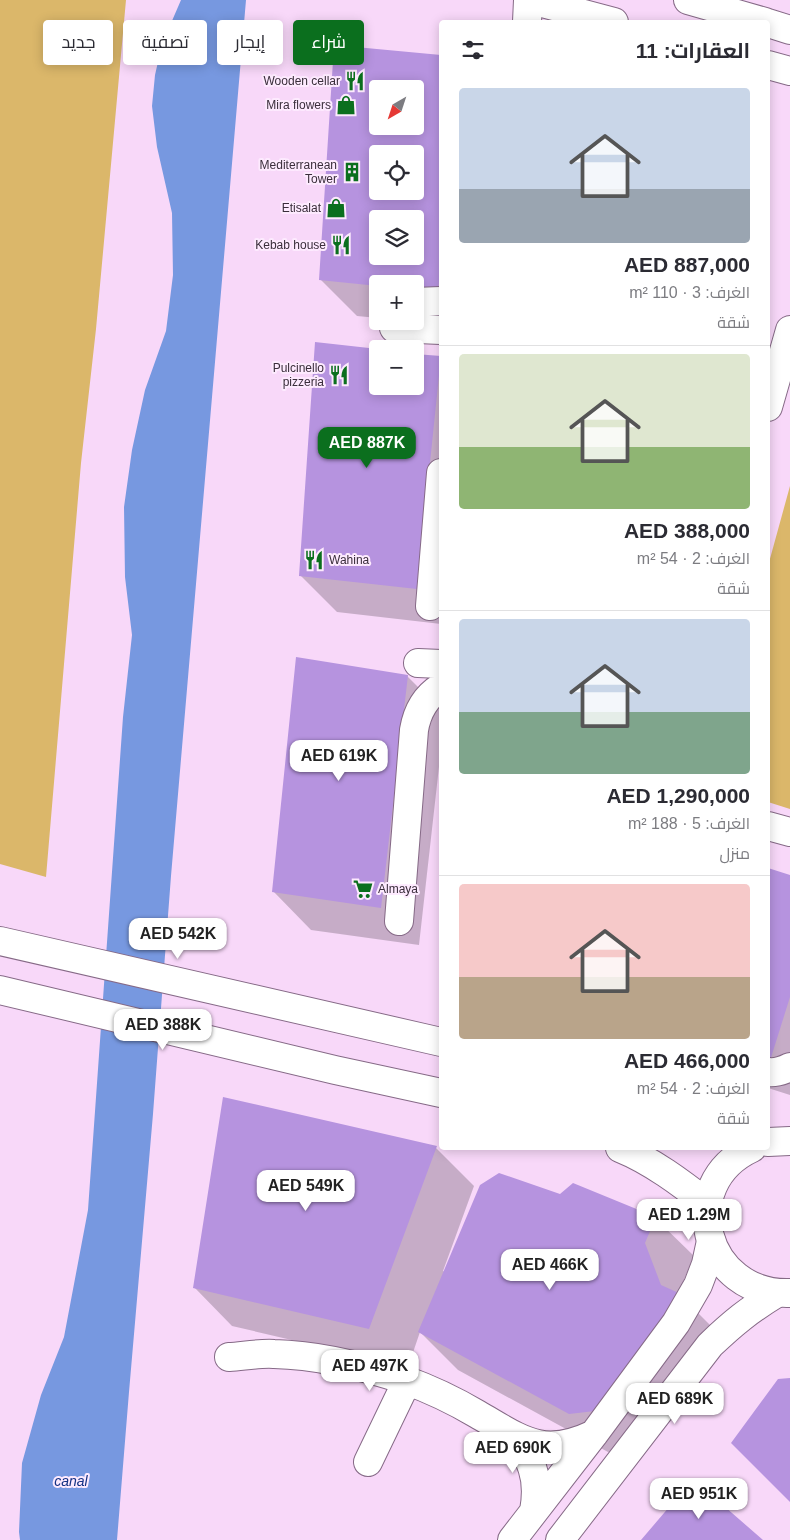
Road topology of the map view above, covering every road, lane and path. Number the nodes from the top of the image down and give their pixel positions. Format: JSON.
{"nodes":[{"id":1,"x":530,"y":0,"type":"edge"},
{"id":2,"x":688,"y":0,"type":"edge"},
{"id":3,"x":603,"y":13,"type":"edge"},
{"id":4,"x":527,"y":20,"type":"edge"},
{"id":5,"x":756,"y":20,"type":"edge"},
{"id":6,"x":770,"y":24,"type":"edge"},
{"id":7,"x":790,"y":30,"type":"edge"},
{"id":8,"x":770,"y":66,"type":"edge"},
{"id":9,"x":790,"y":72,"type":"edge"},
{"id":10,"x":439,"y":301,"type":"edge"},
{"id":11,"x":424,"y":302,"type":"edge"},
{"id":12,"x":424,"y":329,"type":"edge"},
{"id":13,"x":439,"y":330,"type":"edge"},
{"id":14,"x":790,"y":330,"type":"edge"},
{"id":15,"x":770,"y":400,"type":"edge"},
{"id":16,"x":770,"y":408,"type":"edge"},
{"id":17,"x":790,"y":414,"type":"edge"},
{"id":18,"x":439,"y":497,"type":"edge"},
{"id":19,"x":430,"y":606,"type":"dead end"},
{"id":20,"x":439,"y":689,"type":"edge"},
{"id":21,"x":770,"y":827,"type":"edge"},
{"id":22,"x":790,"y":832,"type":"edge"},
{"id":23,"x":399,"y":921,"type":"dead end"},
{"id":24,"x":0,"y":941,"type":"edge"},
{"id":25,"x":0,"y":990,"type":"edge"},
{"id":26,"x":439,"y":1042,"type":"edge"},
{"id":27,"x":790,"y":1067,"type":"edge"},
{"id":28,"x":770,"y":1072,"type":"edge"},
{"id":29,"x":439,"y":1094,"type":"edge"},
{"id":30,"x":790,"y":1141,"type":"edge"},
{"id":31,"x":770,"y":1142,"type":"edge"},
{"id":32,"x":624,"y":1150,"type":"edge"},
{"id":33,"x":747,"y":1150,"type":"edge"},
{"id":34,"x":708,"y":1204,"type":"junction"},
{"id":35,"x":710,"y":1240,"type":"junction"},
{"id":36,"x":783,"y":1293,"type":"edge"},
{"id":37,"x":229,"y":1357,"type":"dead end"},
{"id":38,"x":407,"y":1381,"type":"junction"},
{"id":39,"x":509,"y":1433,"type":"junction"},
{"id":40,"x":594,"y":1434,"type":"junction"},
{"id":41,"x":368,"y":1462,"type":"dead end"},
{"id":42,"x":534,"y":1511,"type":"junction"},
{"id":43,"x":512,"y":1540,"type":"edge"},
{"id":44,"x":560,"y":1540,"type":"edge"}],
"edges":[{"from":1,"to":3,"type":"street"},
{"from":1,"to":4,"type":"street"},
{"from":2,"to":5,"type":"street"},
{"from":6,"to":7,"type":"street"},
{"from":8,"to":9,"type":"street"},
{"from":10,"to":11,"type":"street"},
{"from":12,"to":13,"type":"street"},
{"from":14,"to":15,"type":"street"},
{"from":16,"to":17,"type":"street"},
{"from":18,"to":19,"type":"street"},
{"from":20,"to":23,"type":"street"},
{"from":21,"to":22,"type":"street"},
{"from":24,"to":26,"type":"street"},
{"from":25,"to":29,"type":"street"},
{"from":27,"to":28,"type":"street"},
{"from":30,"to":31,"type":"street"},
{"from":32,"to":34,"type":"street"},
{"from":33,"to":34,"type":"street"},
{"from":34,"to":35,"type":"street"},
{"from":35,"to":36,"type":"street"},
{"from":35,"to":40,"type":"street"},
{"from":36,"to":44,"type":"street"},
{"from":37,"to":38,"type":"street"},
{"from":38,"to":39,"type":"street"},
{"from":38,"to":41,"type":"street"},
{"from":39,"to":40,"type":"street"},
{"from":39,"to":42,"type":"street"},
{"from":40,"to":42,"type":"street"},
{"from":42,"to":43,"type":"street"}]}
